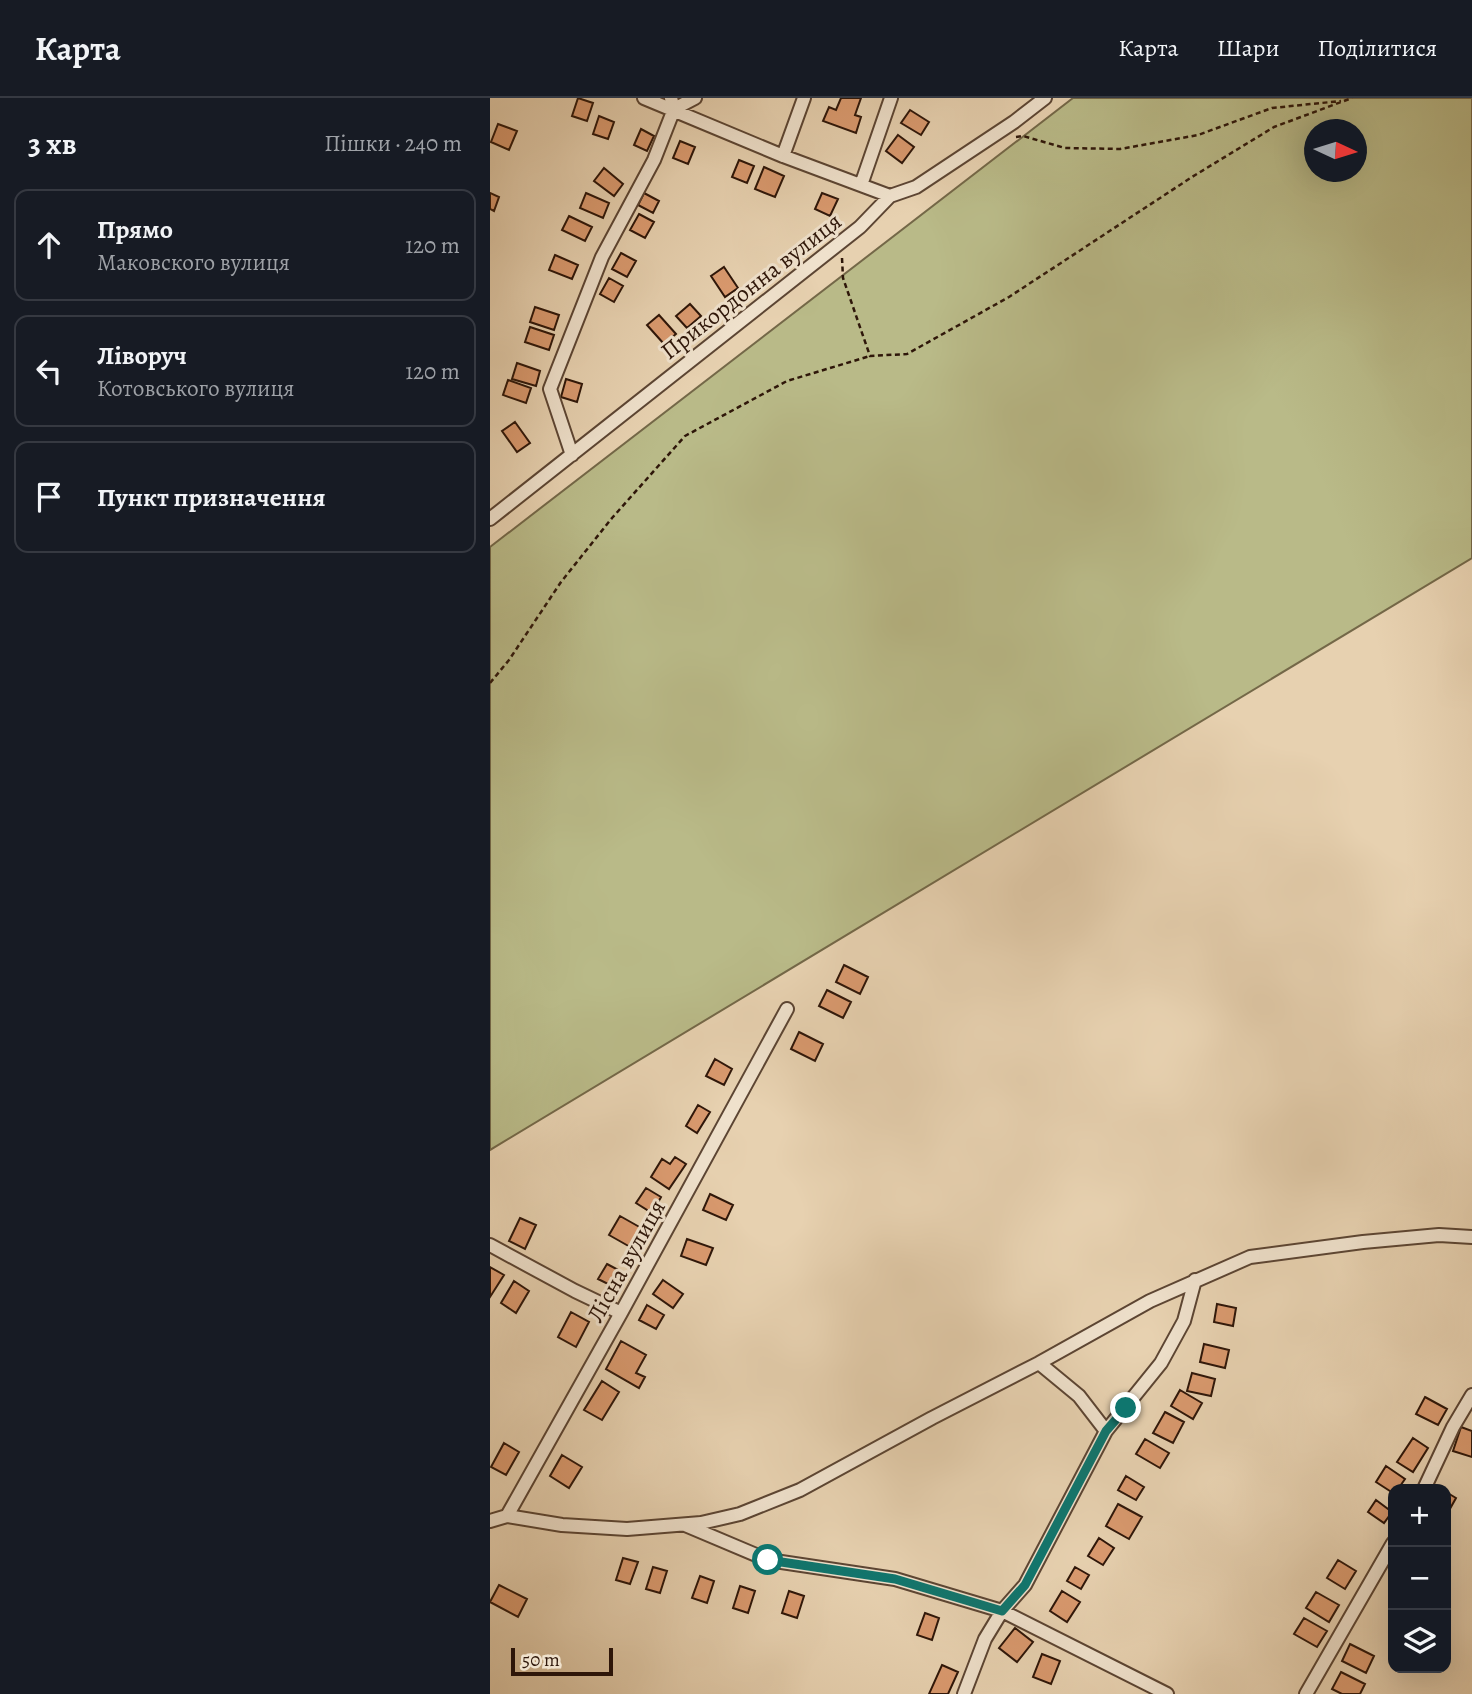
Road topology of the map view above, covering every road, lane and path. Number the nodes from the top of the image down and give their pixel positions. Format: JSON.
{"nodes":[{"id":1,"x":644,"y":98,"type":"edge"},
{"id":2,"x":695,"y":98,"type":"edge"},
{"id":3,"x":804,"y":98,"type":"edge"},
{"id":4,"x":891,"y":98,"type":"edge"},
{"id":5,"x":1045,"y":98,"type":"edge"},
{"id":6,"x":1352,"y":98,"type":"edge"},
{"id":7,"x":1347,"y":100,"type":"junction"},
{"id":8,"x":672,"y":103,"type":"edge"},
{"id":9,"x":1010,"y":138,"type":"dead end"},
{"id":10,"x":783,"y":156,"type":"junction"},
{"id":11,"x":860,"y":185,"type":"junction"},
{"id":12,"x":890,"y":196,"type":"junction"},
{"id":13,"x":841,"y":242,"type":"junction"},
{"id":14,"x":870,"y":356,"type":"junction"},
{"id":15,"x":572,"y":455,"type":"junction"},
{"id":16,"x":490,"y":519,"type":"edge"},
{"id":17,"x":490,"y":683,"type":"edge"},
{"id":18,"x":787,"y":1009,"type":"dead end"},
{"id":19,"x":1472,"y":1238,"type":"edge"},
{"id":20,"x":490,"y":1245,"type":"edge"},
{"id":21,"x":1195,"y":1280,"type":"junction"},
{"id":22,"x":621,"y":1313,"type":"junction"},
{"id":23,"x":1039,"y":1363,"type":"junction"},
{"id":24,"x":1471,"y":1397,"type":"edge"},
{"id":25,"x":1106,"y":1431,"type":"junction"},
{"id":26,"x":1426,"y":1484,"type":"edge"},
{"id":27,"x":507,"y":1516,"type":"junction"},
{"id":28,"x":490,"y":1521,"type":"edge"},
{"id":29,"x":683,"y":1525,"type":"junction"},
{"id":30,"x":1391,"y":1547,"type":"edge"},
{"id":31,"x":1002,"y":1611,"type":"junction"},
{"id":32,"x":964,"y":1694,"type":"edge"},
{"id":33,"x":1167,"y":1694,"type":"edge"},
{"id":34,"x":1306,"y":1694,"type":"edge"}],
"edges":[{"from":1,"to":8,"type":"street"},
{"from":2,"to":8,"type":"street"},
{"from":3,"to":10,"type":"street"},
{"from":4,"to":11,"type":"street"},
{"from":5,"to":12,"type":"street","name":"Прикордонна вулиця"},
{"from":6,"to":7,"type":"path"},
{"from":7,"to":9,"type":"path"},
{"from":7,"to":14,"type":"path"},
{"from":8,"to":10,"type":"street"},
{"from":8,"to":15,"type":"street"},
{"from":10,"to":11,"type":"street"},
{"from":11,"to":12,"type":"street"},
{"from":12,"to":13,"type":"street","name":"Прикордонна вулиця"},
{"from":13,"to":14,"type":"path"},
{"from":13,"to":15,"type":"street","name":"Прикордонна вулиця"},
{"from":14,"to":17,"type":"path"},
{"from":15,"to":16,"type":"street","name":"Прикордонна вулиця"},
{"from":18,"to":22,"type":"street","name":"Лісна вулиця"},
{"from":19,"to":21,"type":"street"},
{"from":20,"to":22,"type":"street"},
{"from":21,"to":23,"type":"street"},
{"from":21,"to":25,"type":"street"},
{"from":22,"to":27,"type":"street","name":"Лісна вулиця"},
{"from":23,"to":25,"type":"street"},
{"from":23,"to":29,"type":"street"},
{"from":24,"to":26,"type":"street"},
{"from":25,"to":31,"type":"street"},
{"from":27,"to":28,"type":"street"},
{"from":27,"to":29,"type":"street"},
{"from":29,"to":31,"type":"street"},
{"from":30,"to":34,"type":"street"},
{"from":31,"to":32,"type":"street"},
{"from":31,"to":33,"type":"street"}]}
